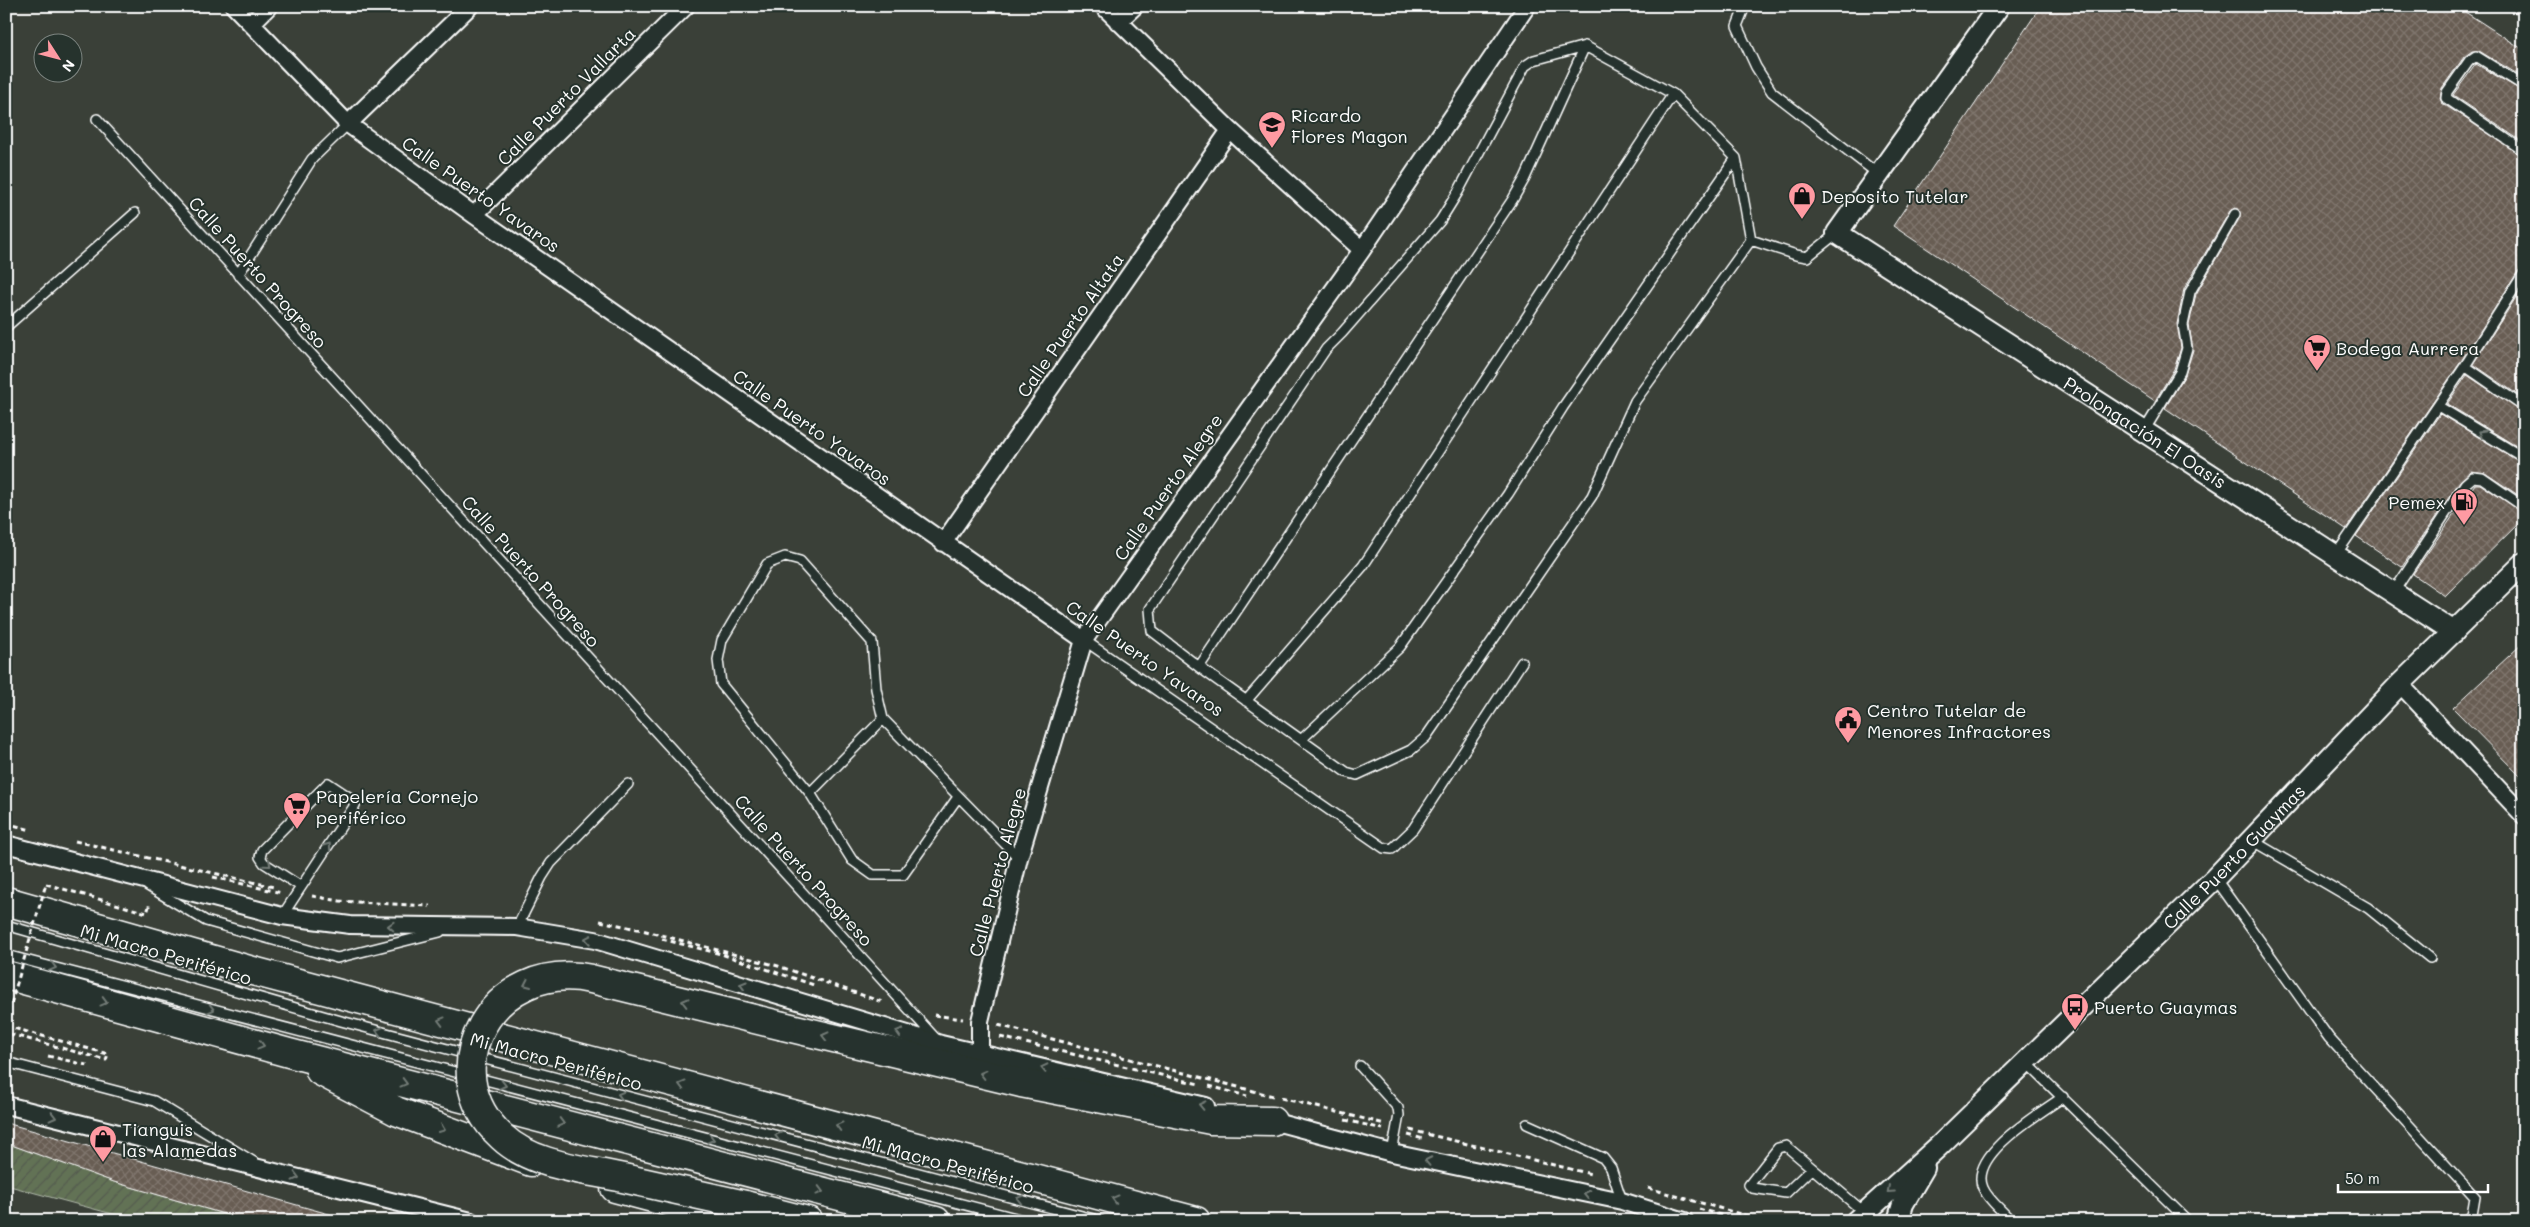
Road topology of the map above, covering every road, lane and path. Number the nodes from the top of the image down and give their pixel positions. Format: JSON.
{"nodes":[{"id":1,"x":234,"y":6,"type":"edge"},
{"id":2,"x":269,"y":6,"type":"edge"},
{"id":3,"x":470,"y":6,"type":"edge"},
{"id":4,"x":686,"y":6,"type":"edge"},
{"id":5,"x":1103,"y":6,"type":"edge"},
{"id":6,"x":1135,"y":6,"type":"edge"},
{"id":7,"x":1527,"y":6,"type":"edge"},
{"id":8,"x":1745,"y":6,"type":"edge"},
{"id":9,"x":1999,"y":6,"type":"edge"},
{"id":10,"x":1118,"y":22,"type":"junction"},
{"id":11,"x":251,"y":24,"type":"junction"},
{"id":12,"x":1585,"y":46,"type":"junction"},
{"id":13,"x":2524,"y":86,"type":"edge"},
{"id":14,"x":1673,"y":94,"type":"junction"},
{"id":15,"x":97,"y":119,"type":"dead end"},
{"id":16,"x":348,"y":124,"type":"junction"},
{"id":17,"x":1230,"y":130,"type":"junction"},
{"id":18,"x":2524,"y":151,"type":"edge"},
{"id":19,"x":1736,"y":158,"type":"junction"},
{"id":20,"x":1878,"y":174,"type":"junction"},
{"id":21,"x":135,"y":213,"type":"dead end"},
{"id":22,"x":2235,"y":214,"type":"dead end"},
{"id":23,"x":474,"y":215,"type":"junction"},
{"id":24,"x":1837,"y":233,"type":"junction"},
{"id":25,"x":1751,"y":240,"type":"junction"},
{"id":26,"x":1362,"y":250,"type":"junction"},
{"id":27,"x":2524,"y":273,"type":"edge"},
{"id":28,"x":238,"y":275,"type":"junction"},
{"id":29,"x":6,"y":328,"type":"edge"},
{"id":30,"x":2465,"y":366,"type":"junction"},
{"id":31,"x":2438,"y":406,"type":"junction"},
{"id":32,"x":2524,"y":407,"type":"edge"},
{"id":33,"x":2144,"y":432,"type":"junction"},
{"id":34,"x":2524,"y":458,"type":"edge"},
{"id":35,"x":2524,"y":507,"type":"edge"},
{"id":36,"x":943,"y":543,"type":"junction"},
{"id":37,"x":2335,"y":556,"type":"junction"},
{"id":38,"x":2524,"y":563,"type":"edge"},
{"id":39,"x":2393,"y":593,"type":"junction"},
{"id":40,"x":2454,"y":632,"type":"junction"},
{"id":41,"x":1084,"y":640,"type":"junction"},
{"id":42,"x":1522,"y":662,"type":"dead end"},
{"id":43,"x":1198,"y":668,"type":"junction"},
{"id":44,"x":2400,"y":684,"type":"junction"},
{"id":45,"x":1246,"y":701,"type":"junction"},
{"id":46,"x":883,"y":719,"type":"junction"},
{"id":47,"x":1302,"y":739,"type":"junction"},
{"id":48,"x":628,"y":784,"type":"dead end"},
{"id":49,"x":810,"y":793,"type":"junction"},
{"id":50,"x":958,"y":797,"type":"junction"},
{"id":51,"x":2524,"y":816,"type":"edge"},
{"id":52,"x":2253,"y":841,"type":"junction"},
{"id":53,"x":6,"y":844,"type":"edge"},
{"id":54,"x":1019,"y":858,"type":"junction"},
{"id":55,"x":133,"y":877,"type":"junction"},
{"id":56,"x":2215,"y":878,"type":"junction"},
{"id":57,"x":300,"y":886,"type":"junction"},
{"id":58,"x":141,"y":900,"type":"dead end"},
{"id":59,"x":9,"y":907,"type":"edge"},
{"id":60,"x":282,"y":916,"type":"junction"},
{"id":61,"x":517,"y":927,"type":"junction"},
{"id":62,"x":454,"y":928,"type":"junction"},
{"id":63,"x":6,"y":955,"type":"edge"},
{"id":64,"x":2430,"y":958,"type":"dead end"},
{"id":65,"x":6,"y":975,"type":"edge"},
{"id":66,"x":6,"y":1021,"type":"edge"},
{"id":67,"x":6,"y":1026,"type":"edge"},
{"id":68,"x":6,"y":1033,"type":"edge"},
{"id":69,"x":941,"y":1044,"type":"junction"},
{"id":70,"x":289,"y":1053,"type":"junction"},
{"id":71,"x":980,"y":1053,"type":"junction"},
{"id":72,"x":6,"y":1062,"type":"edge"},
{"id":73,"x":2026,"y":1062,"type":"junction"},
{"id":74,"x":1360,"y":1066,"type":"dead end"},
{"id":75,"x":2063,"y":1097,"type":"junction"},
{"id":76,"x":6,"y":1105,"type":"edge"},
{"id":77,"x":1272,"y":1121,"type":"junction"},
{"id":78,"x":1527,"y":1124,"type":"dead end"},
{"id":79,"x":1939,"y":1146,"type":"junction"},
{"id":80,"x":1392,"y":1153,"type":"junction"},
{"id":81,"x":1812,"y":1168,"type":"junction"},
{"id":82,"x":267,"y":1170,"type":"junction"},
{"id":83,"x":1622,"y":1201,"type":"junction"},
{"id":84,"x":742,"y":1213,"type":"edge"},
{"id":85,"x":1861,"y":1217,"type":"edge"},
{"id":86,"x":472,"y":1221,"type":"edge"},
{"id":87,"x":808,"y":1221,"type":"edge"},
{"id":88,"x":936,"y":1221,"type":"edge"},
{"id":89,"x":1027,"y":1221,"type":"edge"},
{"id":90,"x":1101,"y":1221,"type":"edge"},
{"id":91,"x":1196,"y":1221,"type":"edge"},
{"id":92,"x":1685,"y":1221,"type":"edge"},
{"id":93,"x":1898,"y":1221,"type":"edge"},
{"id":94,"x":2011,"y":1221,"type":"edge"},
{"id":95,"x":2188,"y":1221,"type":"edge"},
{"id":96,"x":2466,"y":1221,"type":"edge"}],
"edges":[{"from":1,"to":11,"type":"street","name":"Calle Puerto Yavaros"},
{"from":2,"to":11,"type":"street"},
{"from":3,"to":16,"type":"street"},
{"from":4,"to":23,"type":"street","name":"Calle Puerto Vallarta"},
{"from":5,"to":10,"type":"street"},
{"from":6,"to":10,"type":"street"},
{"from":7,"to":26,"type":"street","name":"Calle Puerto Alegre"},
{"from":8,"to":20,"type":"lane"},
{"from":9,"to":20,"type":"street"},
{"from":10,"to":17,"type":"street"},
{"from":11,"to":16,"type":"street","name":"Calle Puerto Yavaros"},
{"from":12,"to":14,"type":"lane"},
{"from":12,"to":43,"type":"lane"},
{"from":12,"to":43,"type":"lane"},
{"from":13,"to":18,"type":"lane"},
{"from":14,"to":19,"type":"lane"},
{"from":14,"to":45,"type":"lane"},
{"from":15,"to":28,"type":"lane","name":"Calle Puerto Progreso"},
{"from":16,"to":23,"type":"street","name":"Calle Puerto Yavaros"},
{"from":16,"to":28,"type":"lane"},
{"from":17,"to":26,"type":"street"},
{"from":17,"to":36,"type":"street","name":"Calle Puerto Altata"},
{"from":19,"to":25,"type":"lane"},
{"from":19,"to":47,"type":"lane"},
{"from":20,"to":24,"type":"street"},
{"from":21,"to":29,"type":"lane"},
{"from":22,"to":33,"type":"lane"},
{"from":23,"to":36,"type":"street","name":"Calle Puerto Yavaros"},
{"from":24,"to":25,"type":"lane"},
{"from":24,"to":33,"type":"street","name":"Prolongación El Oasis"},
{"from":25,"to":47,"type":"lane"},
{"from":26,"to":41,"type":"street","name":"Calle Puerto Alegre"},
{"from":27,"to":30,"type":"lane"},
{"from":28,"to":69,"type":"lane","name":"Calle Puerto Progreso"},
{"from":30,"to":31,"type":"lane"},
{"from":30,"to":32,"type":"lane"},
{"from":34,"to":31,"type":"lane","one_way":true},
{"from":31,"to":37,"type":"lane"},
{"from":33,"to":37,"type":"street","name":"Prolongación El Oasis"},
{"from":35,"to":39,"type":"lane"},
{"from":36,"to":41,"type":"street","name":"Calle Puerto Yavaros"},
{"from":37,"to":39,"type":"street","name":"Prolongación El Oasis"},
{"from":38,"to":40,"type":"street","name":"Calle Puerto Guaymas"},
{"from":39,"to":40,"type":"street","name":"Prolongación El Oasis"},
{"from":40,"to":44,"type":"street","name":"Calle Puerto Guaymas"},
{"from":41,"to":42,"type":"lane","name":"Calle Puerto Yavaros"},
{"from":41,"to":54,"type":"street","name":"Calle Puerto Alegre"},
{"from":43,"to":45,"type":"lane"},
{"from":44,"to":51,"type":"street"},
{"from":44,"to":52,"type":"street","name":"Calle Puerto Guaymas"},
{"from":45,"to":47,"type":"lane"},
{"from":46,"to":49,"type":"lane"},
{"from":46,"to":49,"type":"lane"},
{"from":46,"to":50,"type":"lane"},
{"from":48,"to":61,"type":"lane"},
{"from":49,"to":50,"type":"lane"},
{"from":50,"to":54,"type":"lane"},
{"from":52,"to":56,"type":"street","name":"Calle Puerto Guaymas"},
{"from":52,"to":64,"type":"lane"},
{"from":53,"to":55,"type":"street"},
{"from":54,"to":71,"type":"street","name":"Calle Puerto Alegre"},
{"from":55,"to":60,"type":"street"},
{"from":55,"to":62,"type":"lane"},
{"from":56,"to":73,"type":"street","name":"Calle Puerto Guaymas"},
{"from":56,"to":96,"type":"lane"},
{"from":57,"to":57,"type":"lane","one_way":true},
{"from":57,"to":60,"type":"lane"},
{"from":58,"to":66,"type":"path","bridge":true},
{"from":90,"to":59,"type":"lane","name":"Mi Macro Periférico","one_way":true},
{"from":91,"to":59,"type":"highway","one_way":true},
{"from":62,"to":60,"type":"street","one_way":true},
{"from":61,"to":62,"type":"street"},
{"from":69,"to":61,"type":"street","one_way":true},
{"from":63,"to":89,"type":"lane","name":"Mi Macro Periférico","one_way":true},
{"from":65,"to":70,"type":"highway","one_way":true},
{"from":67,"to":68,"type":"path"},
{"from":69,"to":71,"type":"street"},
{"from":70,"to":84,"type":"highway","one_way":true},
{"from":70,"to":88,"type":"highway","one_way":true},
{"from":77,"to":71,"type":"street","one_way":true},
{"from":72,"to":82,"type":"lane"},
{"from":73,"to":75,"type":"lane"},
{"from":73,"to":79,"type":"street","name":"Calle Puerto Guaymas"},
{"from":74,"to":80,"type":"lane"},
{"from":75,"to":94,"type":"lane"},
{"from":75,"to":95,"type":"lane"},
{"from":76,"to":82,"type":"street","one_way":true},
{"from":77,"to":80,"type":"street"},
{"from":77,"to":84,"type":"highway","one_way":true,"bridge":true},
{"from":78,"to":83,"type":"lane"},
{"from":79,"to":85,"type":"street","name":"Calle Puerto Guaymas","one_way":true},
{"from":79,"to":93,"type":"street","name":"Calle Puerto Guaymas"},
{"from":83,"to":80,"type":"street","one_way":true},
{"from":81,"to":81,"type":"lane"},
{"from":81,"to":85,"type":"lane"},
{"from":82,"to":86,"type":"street","one_way":true},
{"from":83,"to":92,"type":"street"},
{"from":84,"to":87,"type":"highway"}]}
